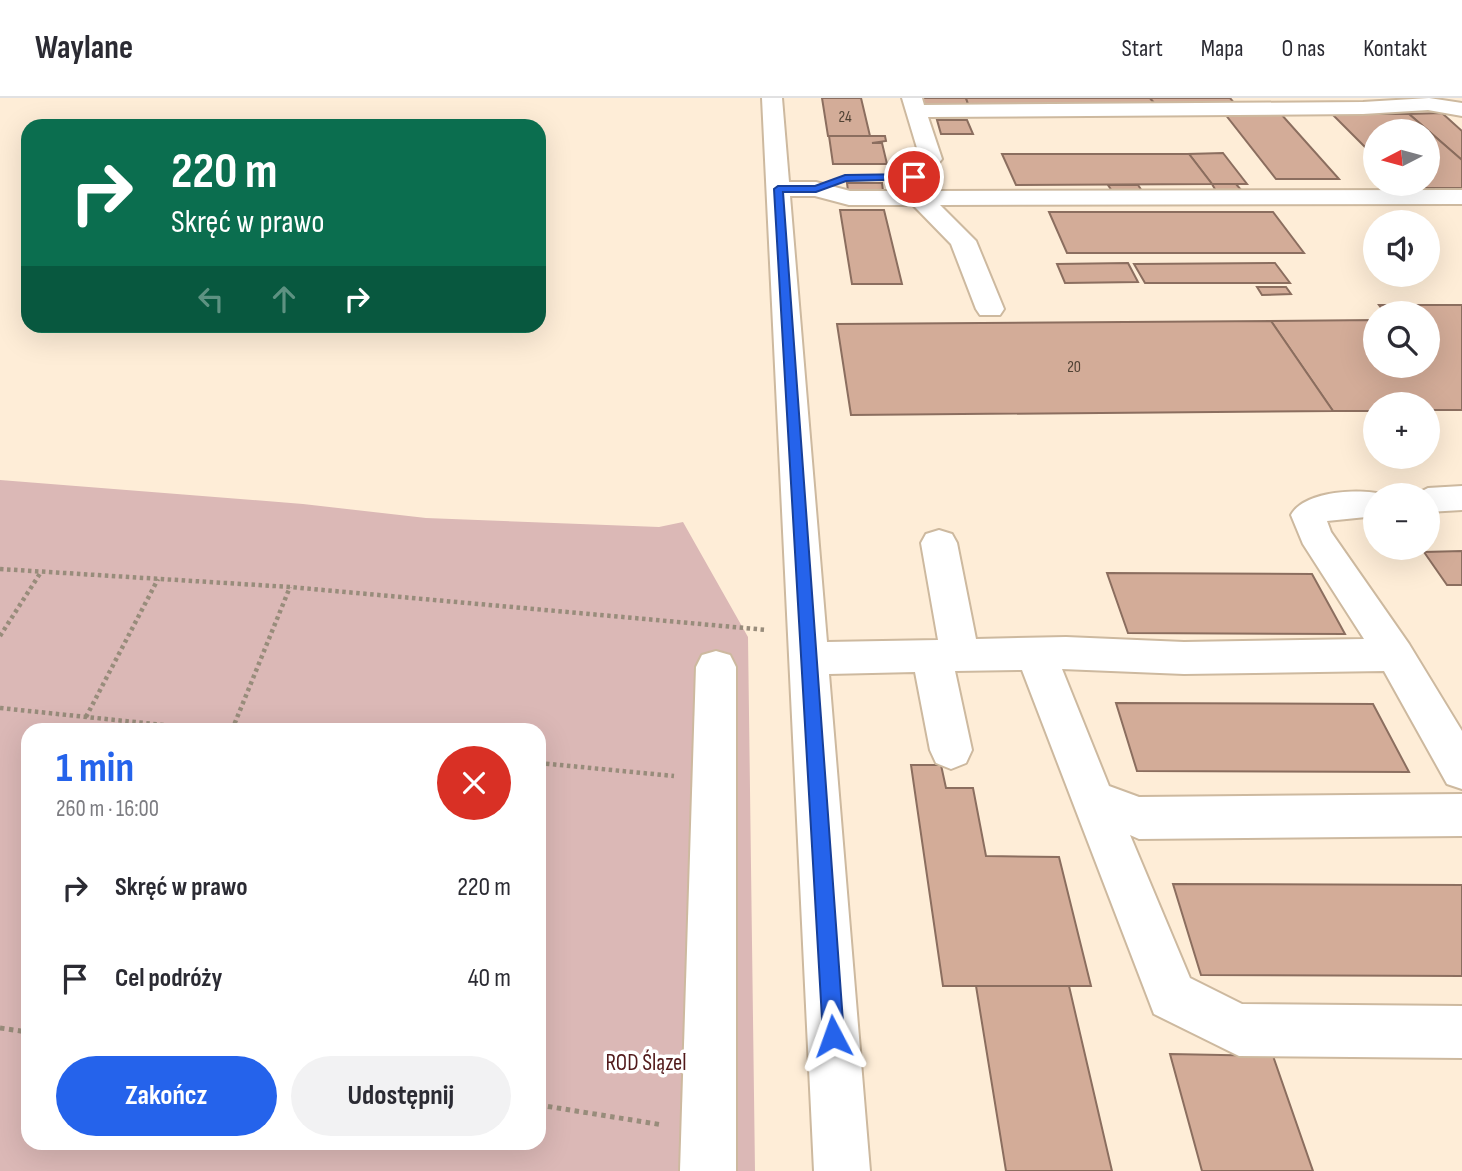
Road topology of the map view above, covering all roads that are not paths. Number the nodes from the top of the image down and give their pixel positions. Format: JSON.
{"nodes":[{"id":1,"x":772,"y":98,"type":"edge"},
{"id":2,"x":1293,"y":103,"type":"edge"},
{"id":3,"x":914,"y":105,"type":"edge"},
{"id":4,"x":1462,"y":110,"type":"edge"},
{"id":5,"x":917,"y":188,"type":"junction"},
{"id":6,"x":778,"y":189,"type":"junction"},
{"id":7,"x":1462,"y":197,"type":"edge"},
{"id":8,"x":990,"y":309,"type":"dead end"},
{"id":9,"x":1462,"y":498,"type":"edge"},
{"id":10,"x":1440,"y":499,"type":"edge"},
{"id":11,"x":1363,"y":505,"type":"edge"},
{"id":12,"x":939,"y":543,"type":"dead end"},
{"id":13,"x":807,"y":645,"type":"junction"},
{"id":14,"x":1037,"y":654,"type":"junction"},
{"id":15,"x":946,"y":655,"type":"junction"},
{"id":16,"x":1395,"y":655,"type":"junction"},
{"id":17,"x":716,"y":667,"type":"dead end"},
{"id":18,"x":951,"y":750,"type":"dead end"},
{"id":19,"x":1462,"y":771,"type":"edge"},
{"id":20,"x":1093,"y":800,"type":"junction"},
{"id":21,"x":1462,"y":815,"type":"edge"},
{"id":22,"x":1462,"y":1032,"type":"edge"},
{"id":23,"x":708,"y":1152,"type":"edge"},
{"id":24,"x":842,"y":1171,"type":"edge"}],
"edges":[{"from":1,"to":6,"type":"street"},
{"from":2,"to":3,"type":"street"},
{"from":2,"to":4,"type":"street"},
{"from":3,"to":5,"type":"street"},
{"from":5,"to":6,"type":"street"},
{"from":5,"to":7,"type":"street"},
{"from":5,"to":8,"type":"street"},
{"from":6,"to":13,"type":"street"},
{"from":9,"to":10,"type":"street"},
{"from":11,"to":16,"type":"street"},
{"from":12,"to":15,"type":"street"},
{"from":13,"to":15,"type":"street"},
{"from":13,"to":24,"type":"street"},
{"from":14,"to":15,"type":"street"},
{"from":14,"to":16,"type":"street"},
{"from":14,"to":20,"type":"street"},
{"from":15,"to":18,"type":"street"},
{"from":16,"to":19,"type":"street"},
{"from":17,"to":23,"type":"street"},
{"from":20,"to":21,"type":"street"},
{"from":20,"to":22,"type":"street"}]}
